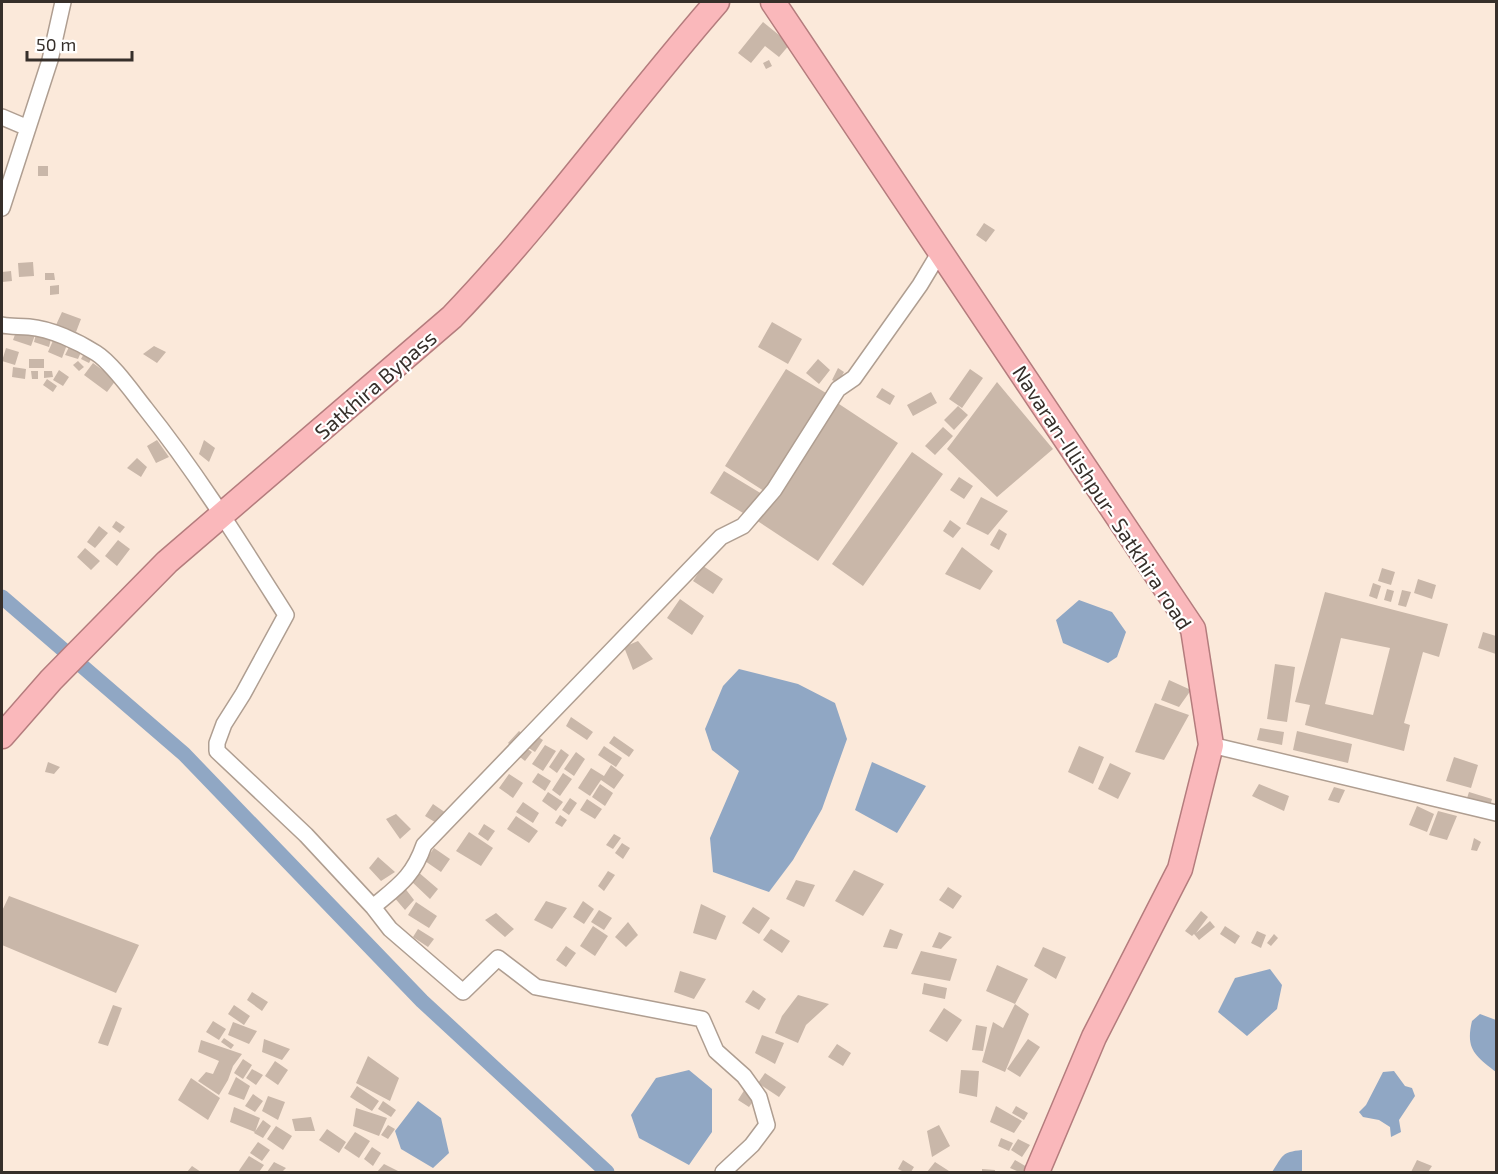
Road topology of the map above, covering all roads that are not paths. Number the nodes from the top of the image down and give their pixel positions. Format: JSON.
{"nodes":[{"id":1,"x":63,"y":2,"type":"edge"},
{"id":2,"x":717,"y":2,"type":"edge"},
{"id":3,"x":773,"y":2,"type":"edge"},
{"id":4,"x":2,"y":117,"type":"edge"},
{"id":5,"x":28,"y":128,"type":"junction"},
{"id":6,"x":2,"y":208,"type":"edge"},
{"id":7,"x":940,"y":250,"type":"junction"},
{"id":8,"x":2,"y":325,"type":"edge"},
{"id":9,"x":222,"y":514,"type":"junction"},
{"id":10,"x":2,"y":736,"type":"edge"},
{"id":11,"x":1211,"y":745,"type":"junction"},
{"id":12,"x":1497,"y":813,"type":"edge"},
{"id":13,"x":374,"y":907,"type":"junction"},
{"id":14,"x":723,"y":1173,"type":"edge"},
{"id":15,"x":1037,"y":1173,"type":"edge"}],
"edges":[{"from":1,"to":5,"type":"street"},
{"from":2,"to":9,"type":"highway","name":"Satkhira Bypass"},
{"from":3,"to":7,"type":"highway","name":"Navaran-Illishpur- Satkhira road"},
{"from":4,"to":5,"type":"street"},
{"from":5,"to":6,"type":"street"},
{"from":7,"to":11,"type":"highway","name":"Navaran-Illishpur- Satkhira road"},
{"from":7,"to":13,"type":"street"},
{"from":8,"to":9,"type":"street"},
{"from":9,"to":10,"type":"highway","name":"Satkhira Bypass"},
{"from":9,"to":13,"type":"street"},
{"from":11,"to":12,"type":"street"},
{"from":11,"to":15,"type":"highway","name":"Navaran-Illishpur- Satkhira road"},
{"from":13,"to":14,"type":"street"}]}
